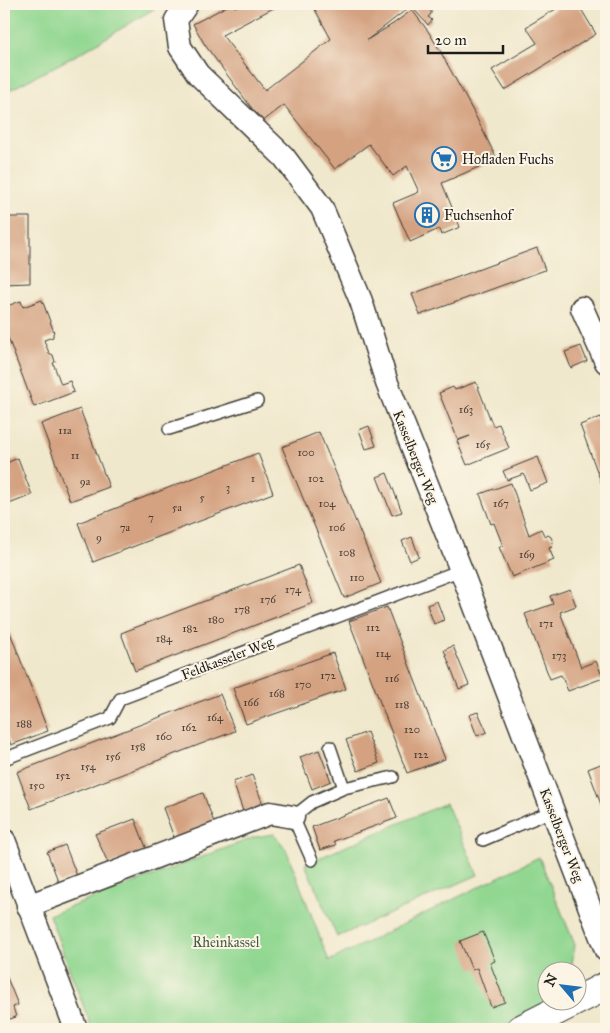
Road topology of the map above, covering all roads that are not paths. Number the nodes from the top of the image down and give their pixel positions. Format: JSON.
{"nodes":[{"id":1,"x":187,"y":4,"type":"edge"},
{"id":2,"x":582,"y":308,"type":"dead end"},
{"id":3,"x":606,"y":362,"type":"edge"},
{"id":4,"x":257,"y":401,"type":"dead end"},
{"id":5,"x":169,"y":429,"type":"dead end"},
{"id":6,"x":461,"y":570,"type":"junction"},
{"id":7,"x":330,"y":748,"type":"dead end"},
{"id":8,"x":4,"y":759,"type":"edge"},
{"id":9,"x":393,"y":776,"type":"dead end"},
{"id":10,"x":344,"y":788,"type":"junction"},
{"id":11,"x":552,"y":811,"type":"junction"},
{"id":12,"x":293,"y":816,"type":"junction"},
{"id":13,"x":4,"y":840,"type":"edge"},
{"id":14,"x":483,"y":840,"type":"dead end"},
{"id":15,"x":312,"y":860,"type":"dead end"},
{"id":16,"x":28,"y":906,"type":"junction"},
{"id":17,"x":606,"y":950,"type":"edge"},
{"id":18,"x":606,"y":986,"type":"edge"},
{"id":19,"x":76,"y":1029,"type":"edge"},
{"id":20,"x":521,"y":1029,"type":"edge"}],
"edges":[{"from":1,"to":6,"type":"street","name":"Kasselberger Weg"},
{"from":2,"to":3,"type":"street"},
{"from":4,"to":5,"type":"lane"},
{"from":6,"to":8,"type":"lane","name":"Feldkasseler Weg"},
{"from":6,"to":11,"type":"street","name":"Kasselberger Weg"},
{"from":7,"to":10,"type":"lane"},
{"from":9,"to":10,"type":"lane"},
{"from":10,"to":12,"type":"lane"},
{"from":11,"to":14,"type":"lane"},
{"from":11,"to":17,"type":"street","name":"Kasselberger Weg"},
{"from":12,"to":15,"type":"lane"},
{"from":12,"to":16,"type":"street"},
{"from":13,"to":16,"type":"street"},
{"from":16,"to":19,"type":"street"},
{"from":18,"to":20,"type":"street"}]}
